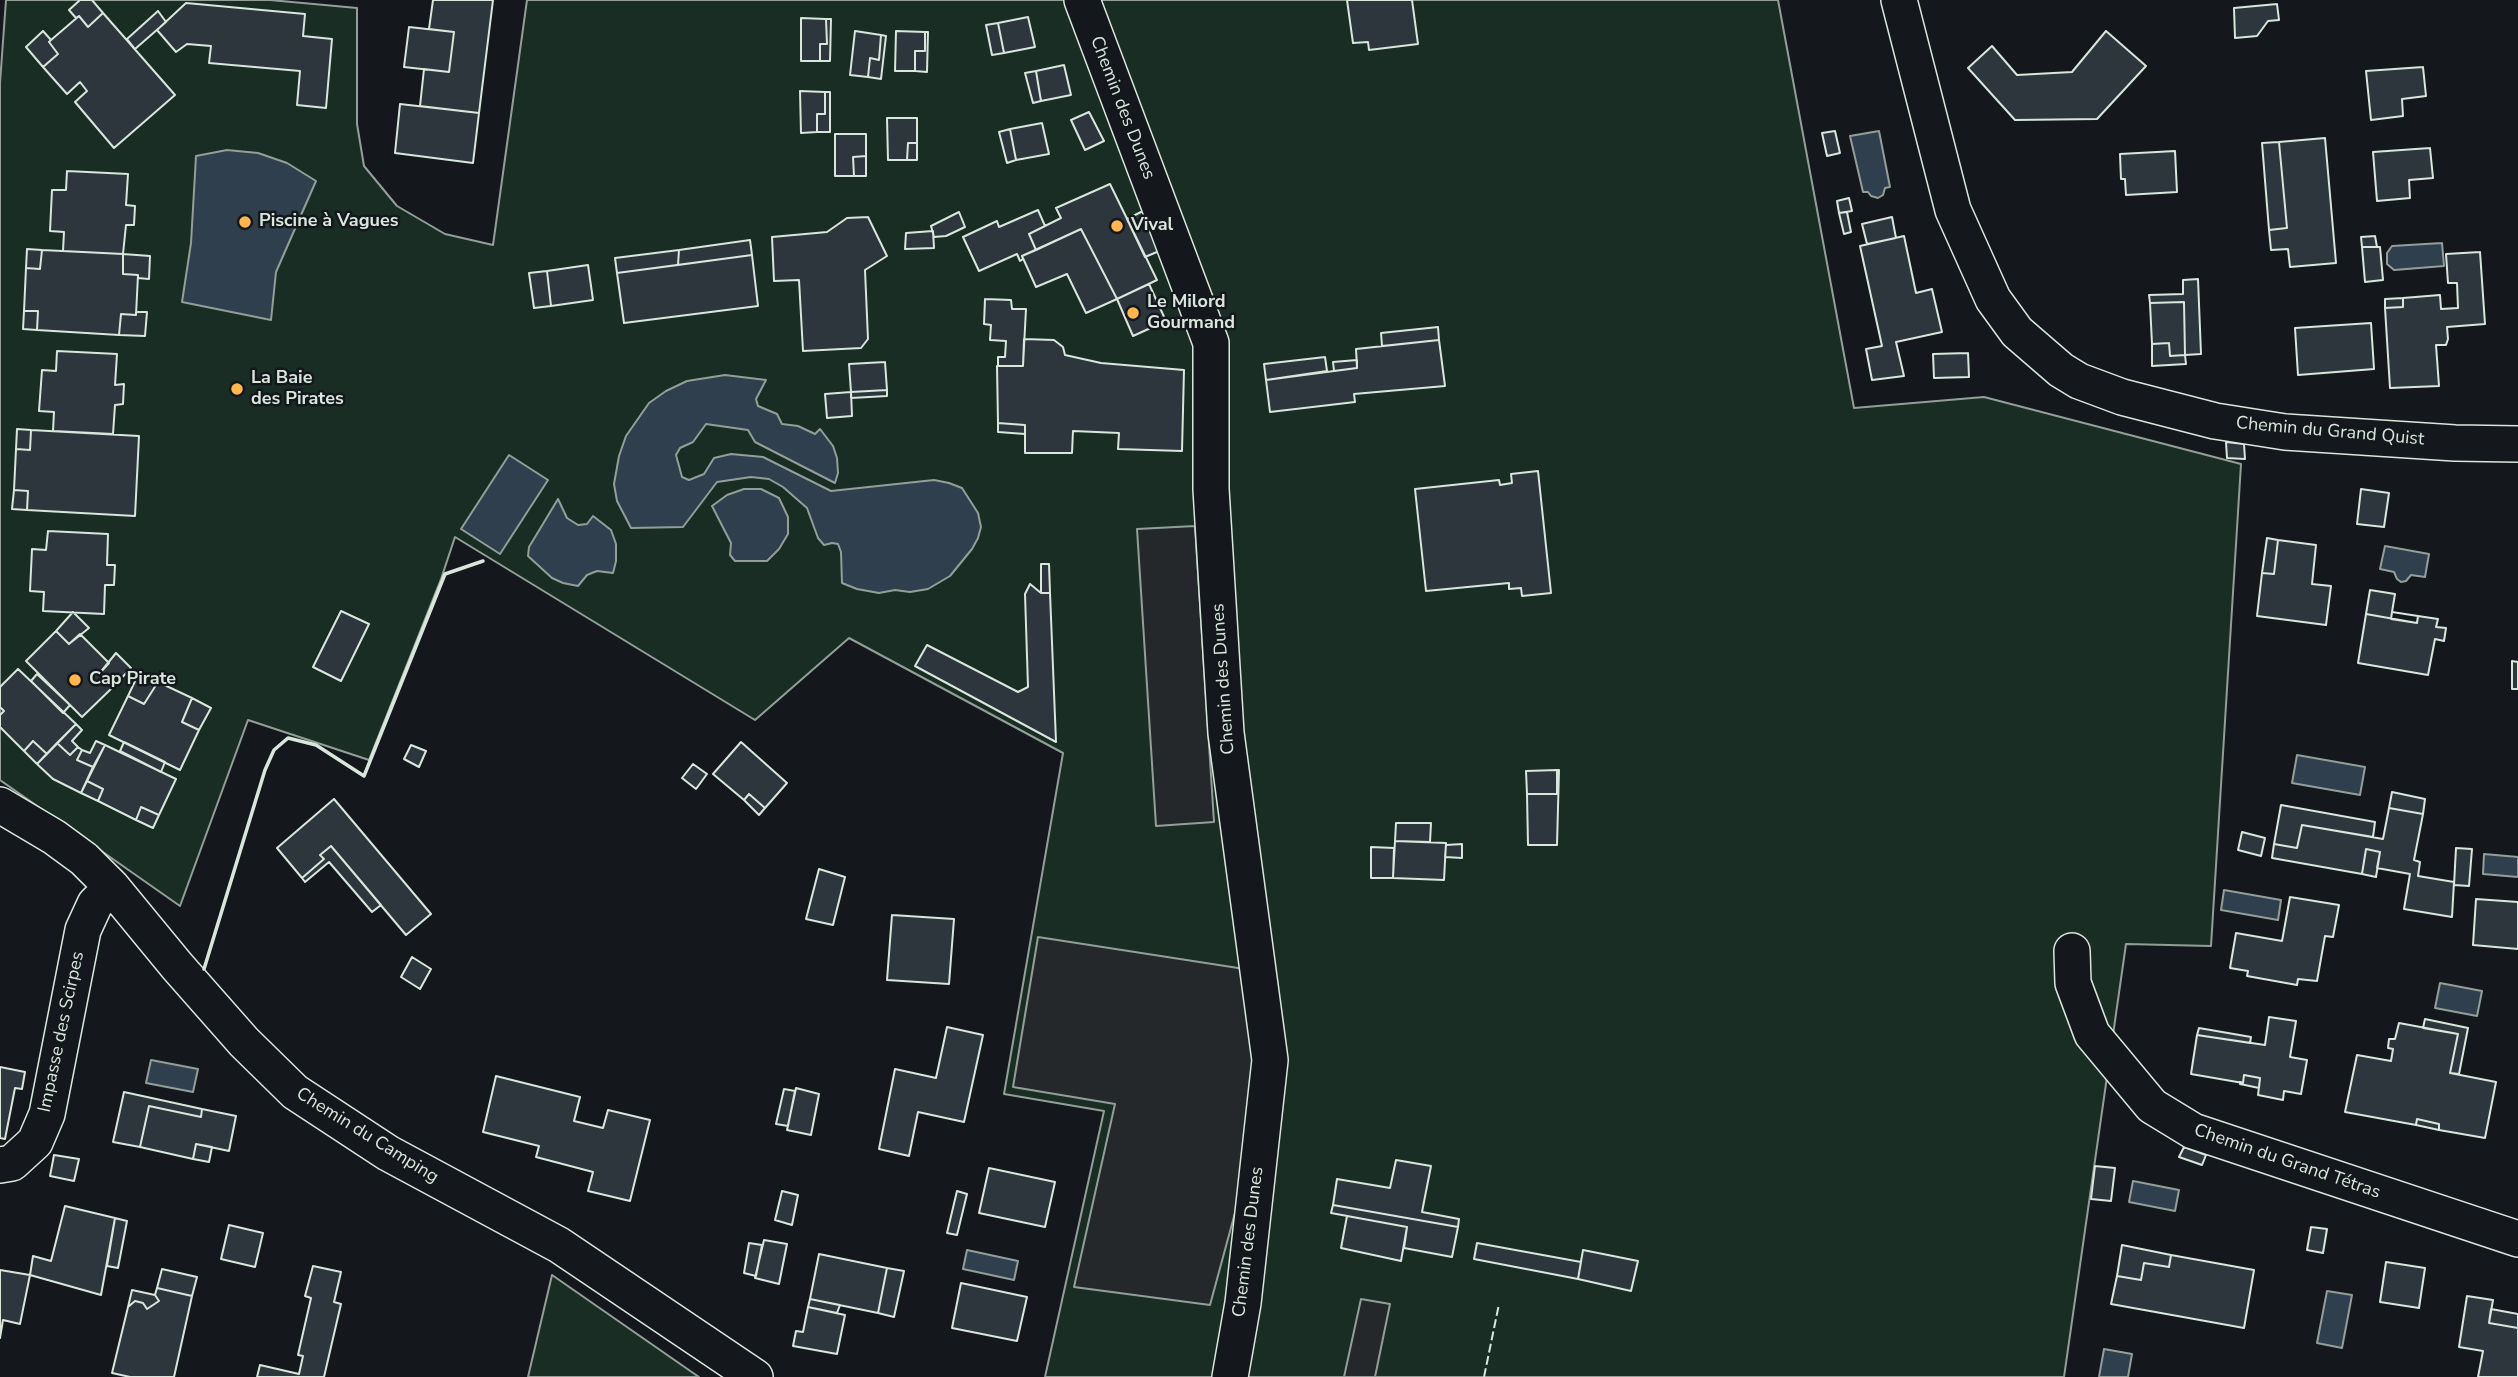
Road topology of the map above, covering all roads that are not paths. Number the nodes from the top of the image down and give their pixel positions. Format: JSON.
{"nodes":[{"id":1,"x":1082,"y":0,"type":"edge"},
{"id":2,"x":1899,"y":0,"type":"edge"},
{"id":3,"x":2518,"y":444,"type":"edge"},
{"id":4,"x":0,"y":805,"type":"edge"},
{"id":5,"x":112,"y":887,"type":"junction"},
{"id":6,"x":2071,"y":951,"type":"dead end"},
{"id":7,"x":0,"y":1165,"type":"edge"},
{"id":8,"x":2518,"y":1239,"type":"edge"},
{"id":9,"x":755,"y":1377,"type":"edge"},
{"id":10,"x":1230,"y":1377,"type":"edge"}],
"edges":[{"from":1,"to":10,"type":"street","name":"Chemin des Dunes"},
{"from":2,"to":3,"type":"street","name":"Chemin du Grand Quist"},
{"from":4,"to":5,"type":"street","name":"Chemin du Camping"},
{"from":5,"to":7,"type":"street","name":"Impasse des Scirpes"},
{"from":5,"to":9,"type":"street","name":"Chemin du Camping"},
{"from":6,"to":8,"type":"street","name":"Chemin du Grand Tétras"}]}
